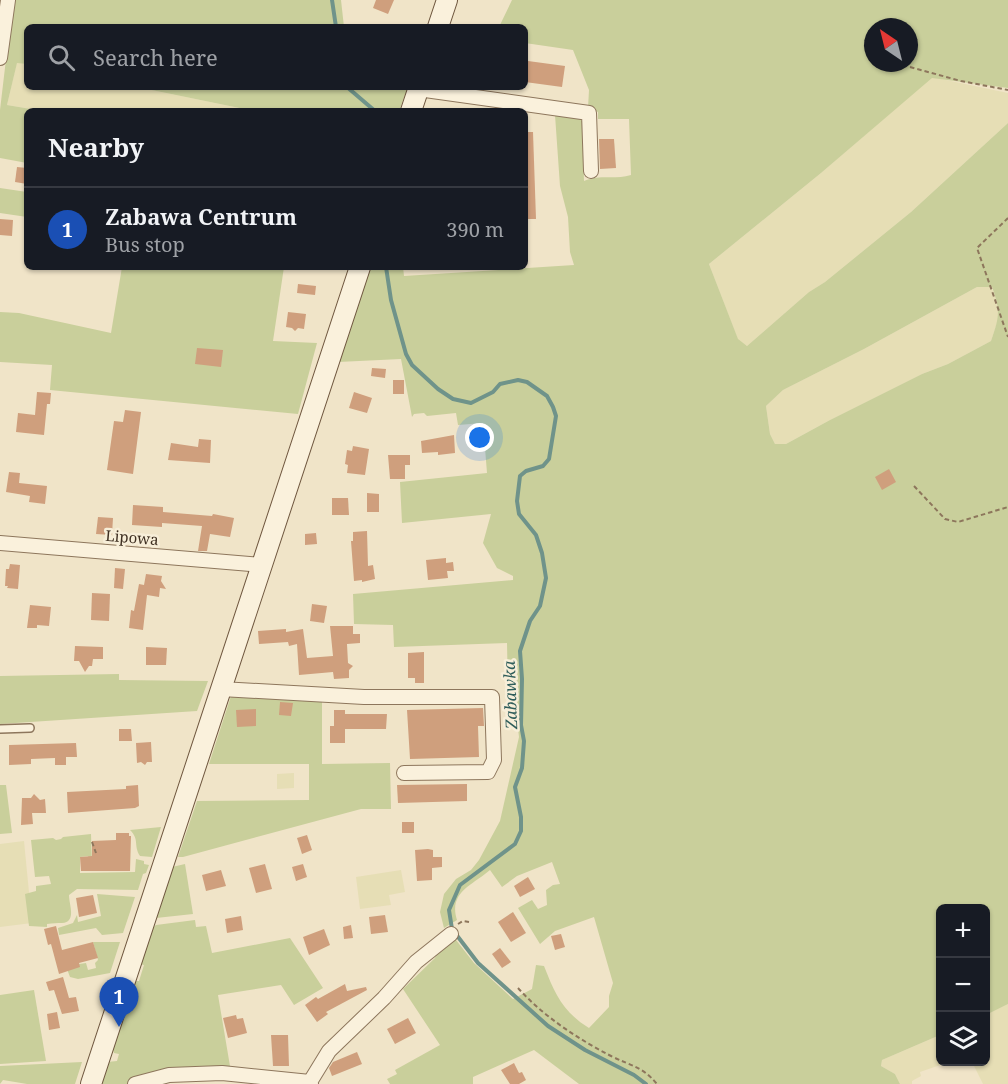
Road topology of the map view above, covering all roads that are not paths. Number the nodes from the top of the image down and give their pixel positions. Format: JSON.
{"nodes":[{"id":1,"x":8,"y":0,"type":"edge"},
{"id":2,"x":447,"y":0,"type":"edge"},
{"id":3,"x":439,"y":24,"type":"edge"},
{"id":4,"x":0,"y":58,"type":"edge"},
{"id":5,"x":417,"y":90,"type":"edge"},
{"id":6,"x":427,"y":90,"type":"edge"},
{"id":7,"x":500,"y":106,"type":"edge"},
{"id":8,"x":412,"y":108,"type":"edge"},
{"id":9,"x":525,"y":108,"type":"edge"},
{"id":10,"x":528,"y":108,"type":"edge"},
{"id":11,"x":591,"y":171,"type":"dead end"},
{"id":12,"x":359,"y":270,"type":"edge"},
{"id":13,"x":0,"y":543,"type":"edge"},
{"id":14,"x":262,"y":565,"type":"junction"},
{"id":15,"x":221,"y":689,"type":"junction"},
{"id":16,"x":30,"y":728,"type":"dead end"},
{"id":17,"x":0,"y":729,"type":"edge"},
{"id":18,"x":404,"y":773,"type":"dead end"},
{"id":19,"x":454,"y":932,"type":"dead end"},
{"id":20,"x":311,"y":1083,"type":"edge"},
{"id":21,"x":90,"y":1084,"type":"edge"},
{"id":22,"x":135,"y":1084,"type":"edge"}],
"edges":[{"from":1,"to":4,"type":"street"},
{"from":2,"to":3,"type":"main road"},
{"from":5,"to":8,"type":"main road"},
{"from":6,"to":7,"type":"street"},
{"from":7,"to":9,"type":"street"},
{"from":10,"to":11,"type":"street"},
{"from":12,"to":14,"type":"main road"},
{"from":13,"to":14,"type":"street","name":"Lipowa"},
{"from":14,"to":15,"type":"main road"},
{"from":15,"to":18,"type":"street"},
{"from":15,"to":21,"type":"main road"},
{"from":16,"to":17,"type":"lane"},
{"from":19,"to":20,"type":"street"},
{"from":20,"to":22,"type":"street"}]}
